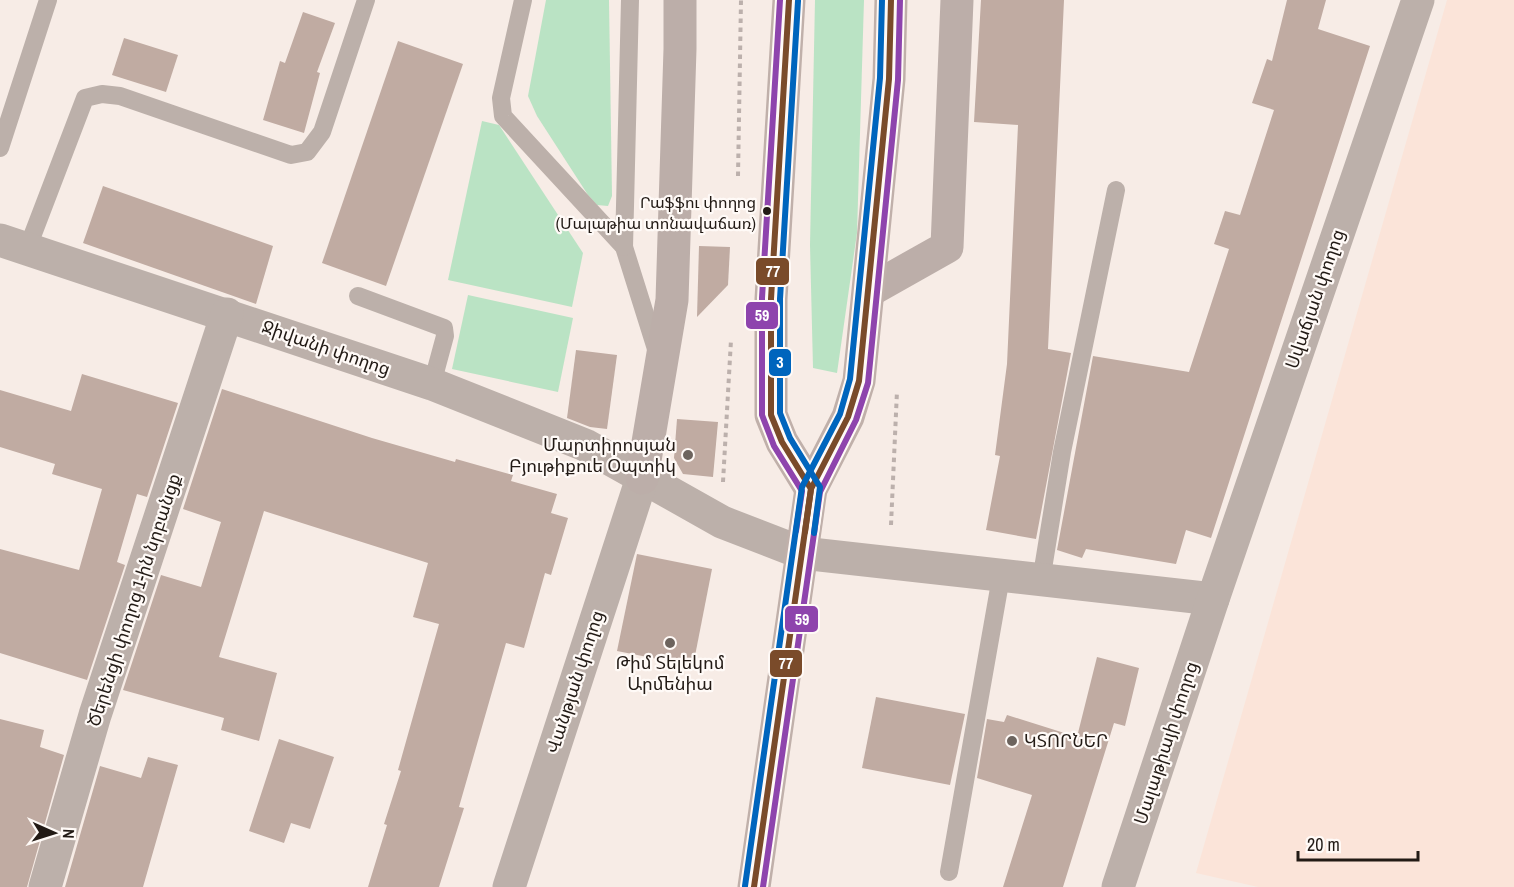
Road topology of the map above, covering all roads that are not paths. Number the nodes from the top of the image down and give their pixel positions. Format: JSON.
{"nodes":[{"id":1,"x":48,"y":0,"type":"edge"},
{"id":2,"x":366,"y":0,"type":"edge"},
{"id":3,"x":523,"y":0,"type":"edge"},
{"id":4,"x":630,"y":0,"type":"edge"},
{"id":5,"x":680,"y":0,"type":"edge"},
{"id":6,"x":789,"y":0,"type":"edge"},
{"id":7,"x":891,"y":0,"type":"edge"},
{"id":8,"x":957,"y":0,"type":"edge"},
{"id":9,"x":1418,"y":0,"type":"edge"},
{"id":10,"x":0,"y":148,"type":"edge"},
{"id":11,"x":1116,"y":190,"type":"dead end"},
{"id":12,"x":14,"y":243,"type":"edge"},
{"id":13,"x":624,"y":247,"type":"junction"},
{"id":14,"x":869,"y":291,"type":"junction"},
{"id":15,"x":357,"y":296,"type":"dead end"},
{"id":16,"x":227,"y":314,"type":"junction"},
{"id":17,"x":662,"y":368,"type":"junction"},
{"id":18,"x":432,"y":384,"type":"junction"},
{"id":19,"x":642,"y":478,"type":"junction"},
{"id":20,"x":811,"y":489,"type":"junction"},
{"id":21,"x":802,"y":553,"type":"junction"},
{"id":22,"x":1001,"y":576,"type":"junction"},
{"id":23,"x":1041,"y":581,"type":"junction"},
{"id":24,"x":1213,"y":599,"type":"junction"},
{"id":25,"x":949,"y":872,"type":"dead end"},
{"id":26,"x":45,"y":887,"type":"edge"},
{"id":27,"x":509,"y":887,"type":"edge"},
{"id":28,"x":754,"y":887,"type":"edge"},
{"id":29,"x":1118,"y":887,"type":"edge"}],
"edges":[{"from":1,"to":10,"type":"lane"},
{"from":2,"to":12,"type":"lane"},
{"from":3,"to":13,"type":"lane"},
{"from":4,"to":13,"type":"lane"},
{"from":5,"to":17,"type":"main road"},
{"from":6,"to":20,"type":"main road"},
{"from":7,"to":14,"type":"main road"},
{"from":8,"to":14,"type":"main road"},
{"from":9,"to":24,"type":"street","name":"Սվաճյան փողոց"},
{"from":11,"to":23,"type":"lane"},
{"from":12,"to":16,"type":"street","name":"Ջիվանի փողոց"},
{"from":13,"to":17,"type":"lane"},
{"from":14,"to":20,"type":"main road"},
{"from":15,"to":18,"type":"lane"},
{"from":16,"to":18,"type":"street","name":"Ջիվանի փողոց"},
{"from":16,"to":26,"type":"street","name":"Ծերենցի փողոց 1-ին նրբանցք"},
{"from":17,"to":19,"type":"main road"},
{"from":18,"to":19,"type":"street","name":"Ջիվանի փողոց"},
{"from":19,"to":21,"type":"street","name":"Ջիվանի փողոց"},
{"from":19,"to":27,"type":"street","name":"Վանթյան փողոց"},
{"from":20,"to":21,"type":"main road"},
{"from":21,"to":22,"type":"street","name":"Ջիվանի փողոց"},
{"from":21,"to":28,"type":"main road"},
{"from":22,"to":23,"type":"street","name":"Ջիվանի փողոց"},
{"from":22,"to":25,"type":"lane"},
{"from":23,"to":24,"type":"street","name":"Ջիվանի փողոց"},
{"from":24,"to":29,"type":"street","name":"Մալաթիայի փողոց"}]}
